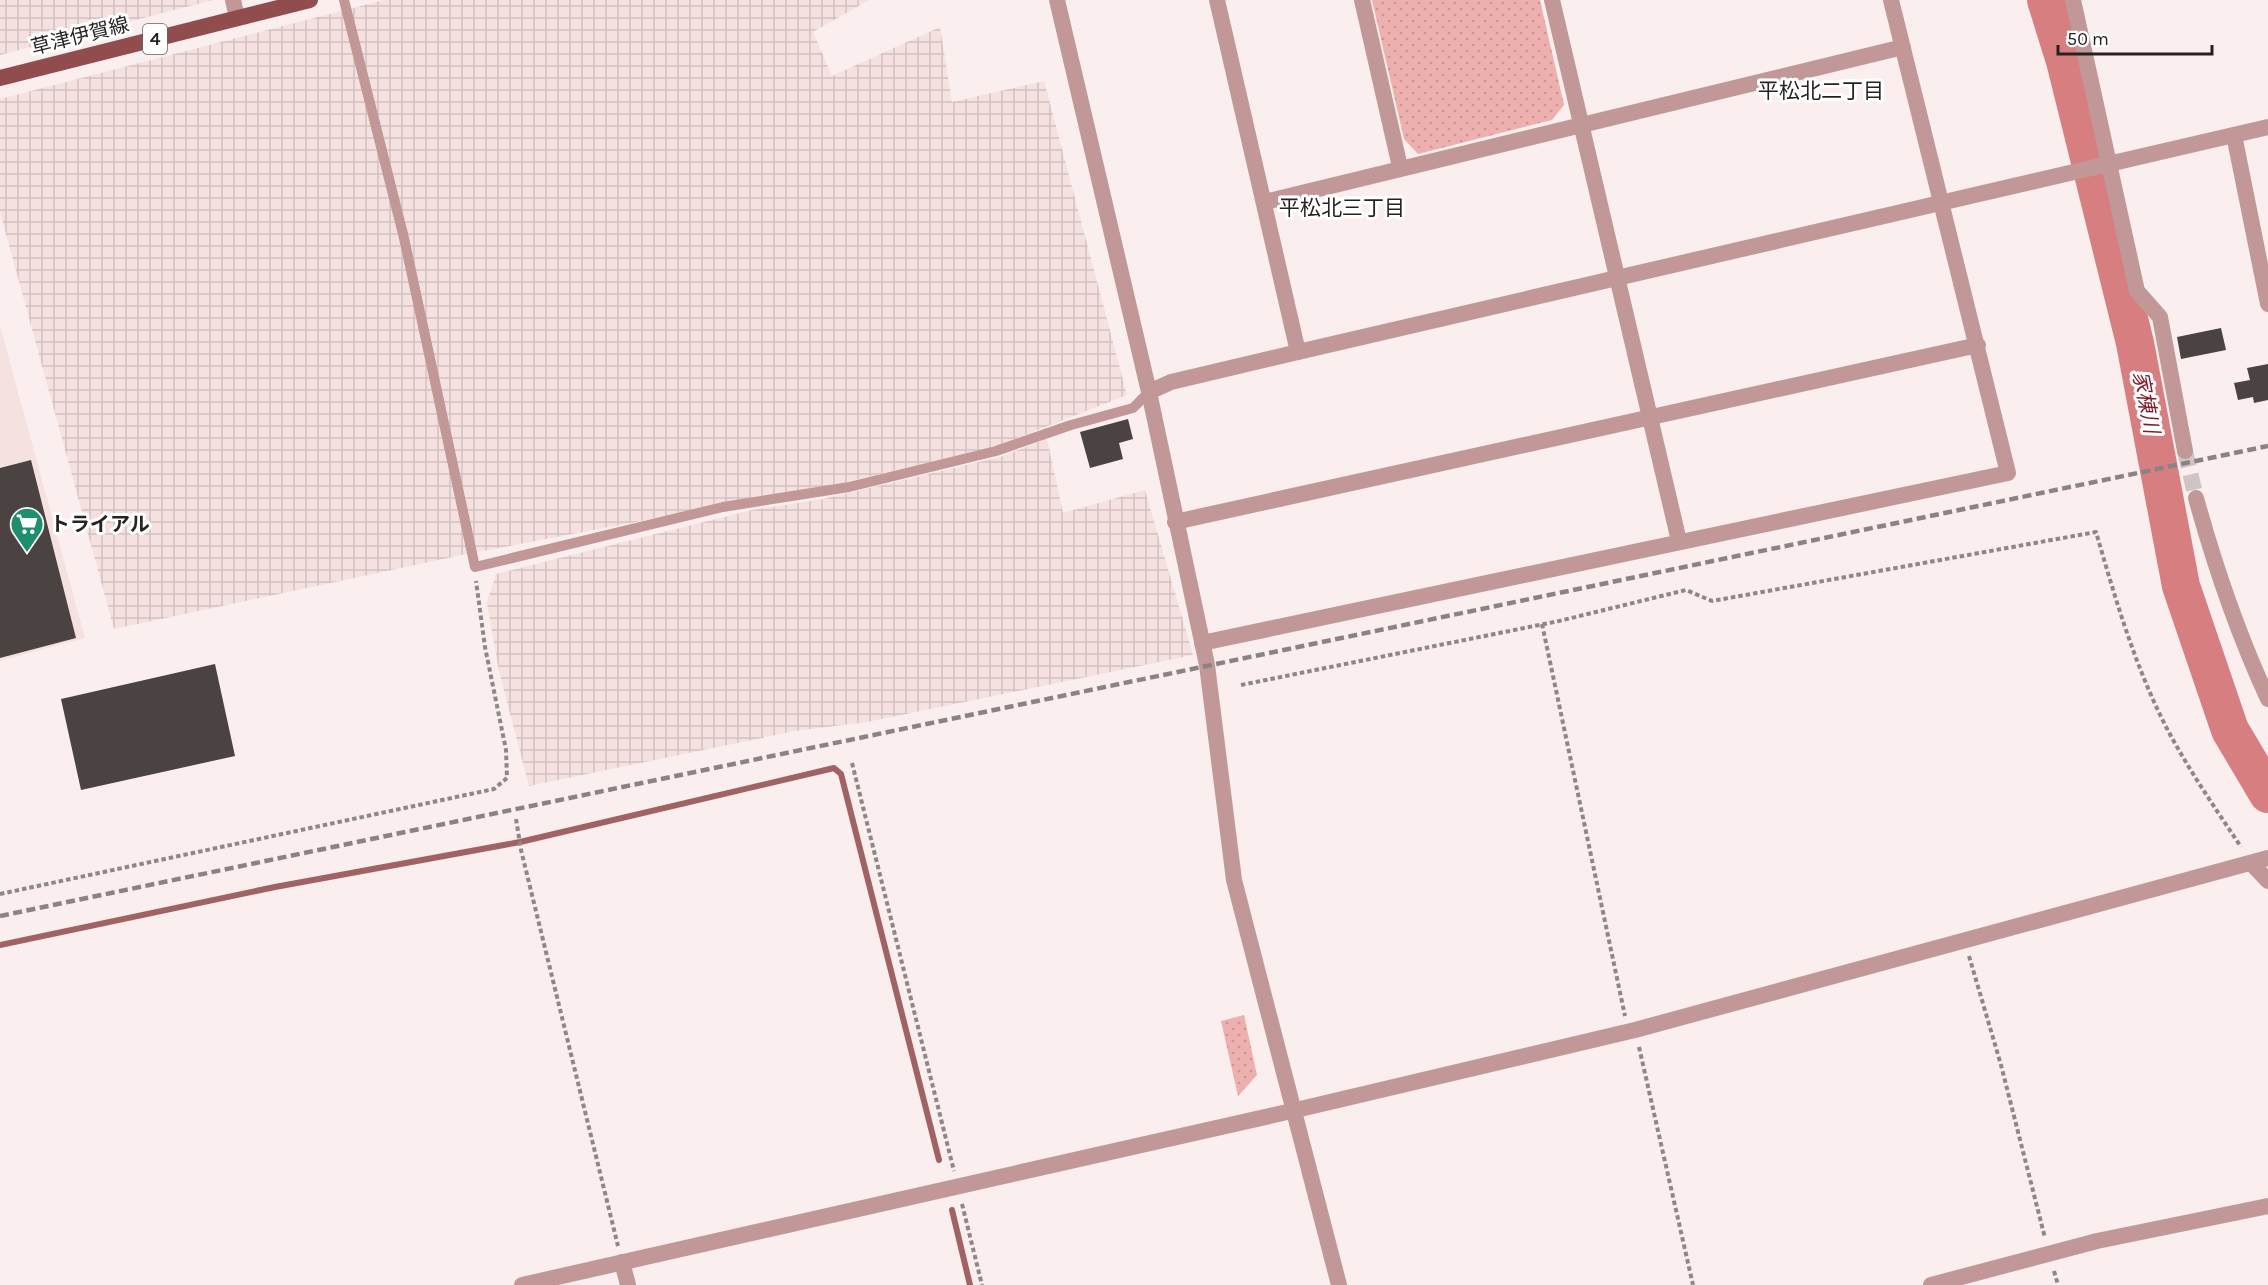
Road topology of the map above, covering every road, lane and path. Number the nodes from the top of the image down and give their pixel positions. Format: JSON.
{"nodes":[{"id":1,"x":233,"y":0,"type":"edge"},
{"id":2,"x":310,"y":0,"type":"edge"},
{"id":3,"x":344,"y":0,"type":"edge"},
{"id":4,"x":1057,"y":0,"type":"edge"},
{"id":5,"x":1217,"y":0,"type":"edge"},
{"id":6,"x":1362,"y":0,"type":"edge"},
{"id":7,"x":1891,"y":0,"type":"edge"},
{"id":8,"x":2073,"y":0,"type":"edge"},
{"id":9,"x":1557,"y":1,"type":"edge"},
{"id":10,"x":237,"y":18,"type":"junction"},
{"id":11,"x":1903,"y":47,"type":"junction"},
{"id":12,"x":0,"y":78,"type":"edge"},
{"id":13,"x":1581,"y":125,"type":"junction"},
{"id":14,"x":2268,"y":126,"type":"edge"},
{"id":15,"x":2234,"y":135,"type":"junction"},
{"id":16,"x":2105,"y":164,"type":"junction"},
{"id":17,"x":1400,"y":167,"type":"junction"},
{"id":18,"x":1940,"y":201,"type":"junction"},
{"id":19,"x":1265,"y":202,"type":"junction"},
{"id":20,"x":1615,"y":279,"type":"junction"},
{"id":21,"x":2268,"y":304,"type":"edge"},
{"id":22,"x":1978,"y":345,"type":"junction"},
{"id":23,"x":1298,"y":352,"type":"junction"},
{"id":24,"x":1149,"y":392,"type":"junction"},
{"id":25,"x":1650,"y":416,"type":"junction"},
{"id":26,"x":2185,"y":451,"type":"tunnel mouth"},
{"id":27,"x":2196,"y":498,"type":"tunnel mouth"},
{"id":28,"x":1175,"y":522,"type":"junction"},
{"id":29,"x":1679,"y":541,"type":"junction"},
{"id":30,"x":475,"y":567,"type":"junction"},
{"id":31,"x":1542,"y":624,"type":"junction"},
{"id":32,"x":1202,"y":642,"type":"junction"},
{"id":33,"x":1241,"y":685,"type":"dead end"},
{"id":34,"x":2268,"y":699,"type":"edge"},
{"id":35,"x":852,"y":764,"type":"dead end"},
{"id":36,"x":516,"y":819,"type":"dead end"},
{"id":37,"x":2261,"y":860,"type":"edge"},
{"id":38,"x":2268,"y":881,"type":"edge"},
{"id":39,"x":0,"y":894,"type":"edge"},
{"id":40,"x":1964,"y":940,"type":"junction"},
{"id":41,"x":1635,"y":1030,"type":"junction"},
{"id":42,"x":1296,"y":1110,"type":"junction"},
{"id":43,"x":957,"y":1186,"type":"junction"},
{"id":44,"x":2268,"y":1206,"type":"edge"},
{"id":45,"x":2049,"y":1253,"type":"junction"},
{"id":46,"x":622,"y":1262,"type":"junction"},
{"id":47,"x":522,"y":1285,"type":"edge"},
{"id":48,"x":628,"y":1285,"type":"edge"},
{"id":49,"x":982,"y":1285,"type":"edge"},
{"id":50,"x":1339,"y":1285,"type":"edge"},
{"id":51,"x":1693,"y":1285,"type":"edge"},
{"id":52,"x":1931,"y":1285,"type":"edge"},
{"id":53,"x":2058,"y":1285,"type":"edge"}],
"edges":[{"from":1,"to":10,"type":"street"},
{"from":2,"to":10,"type":"main road","name":"草津伊賀線","number":"4"},
{"from":3,"to":30,"type":"lane"},
{"from":4,"to":24,"type":"street"},
{"from":5,"to":19,"type":"street"},
{"from":6,"to":17,"type":"street"},
{"from":7,"to":11,"type":"street"},
{"from":8,"to":16,"type":"street"},
{"from":9,"to":13,"type":"street"},
{"from":10,"to":12,"type":"main road","name":"草津伊賀線","number":"4"},
{"from":11,"to":13,"type":"street"},
{"from":11,"to":18,"type":"street"},
{"from":13,"to":17,"type":"street"},
{"from":13,"to":20,"type":"street"},
{"from":14,"to":15,"type":"street"},
{"from":15,"to":16,"type":"street"},
{"from":15,"to":21,"type":"street"},
{"from":16,"to":18,"type":"street"},
{"from":16,"to":26,"type":"street"},
{"from":17,"to":19,"type":"street"},
{"from":18,"to":20,"type":"street"},
{"from":18,"to":22,"type":"street"},
{"from":19,"to":23,"type":"street"},
{"from":20,"to":23,"type":"street"},
{"from":20,"to":25,"type":"street"},
{"from":22,"to":25,"type":"street"},
{"from":22,"to":29,"type":"street"},
{"from":23,"to":24,"type":"street"},
{"from":24,"to":28,"type":"street"},
{"from":24,"to":30,"type":"lane"},
{"from":25,"to":28,"type":"street"},
{"from":25,"to":29,"type":"street"},
{"from":27,"to":34,"type":"street"},
{"from":28,"to":32,"type":"street"},
{"from":29,"to":32,"type":"street"},
{"from":30,"to":39,"type":"path"},
{"from":31,"to":33,"type":"path"},
{"from":31,"to":37,"type":"path"},
{"from":31,"to":41,"type":"path"},
{"from":32,"to":42,"type":"street"},
{"from":35,"to":43,"type":"path"},
{"from":36,"to":46,"type":"path"},
{"from":37,"to":38,"type":"street"},
{"from":37,"to":40,"type":"street"},
{"from":40,"to":41,"type":"street"},
{"from":40,"to":45,"type":"path"},
{"from":41,"to":42,"type":"street"},
{"from":41,"to":51,"type":"path"},
{"from":42,"to":43,"type":"street"},
{"from":42,"to":50,"type":"street"},
{"from":43,"to":46,"type":"street"},
{"from":43,"to":49,"type":"path"},
{"from":44,"to":45,"type":"street"},
{"from":45,"to":52,"type":"street"},
{"from":45,"to":53,"type":"path"},
{"from":46,"to":47,"type":"street"},
{"from":46,"to":48,"type":"street"}]}
